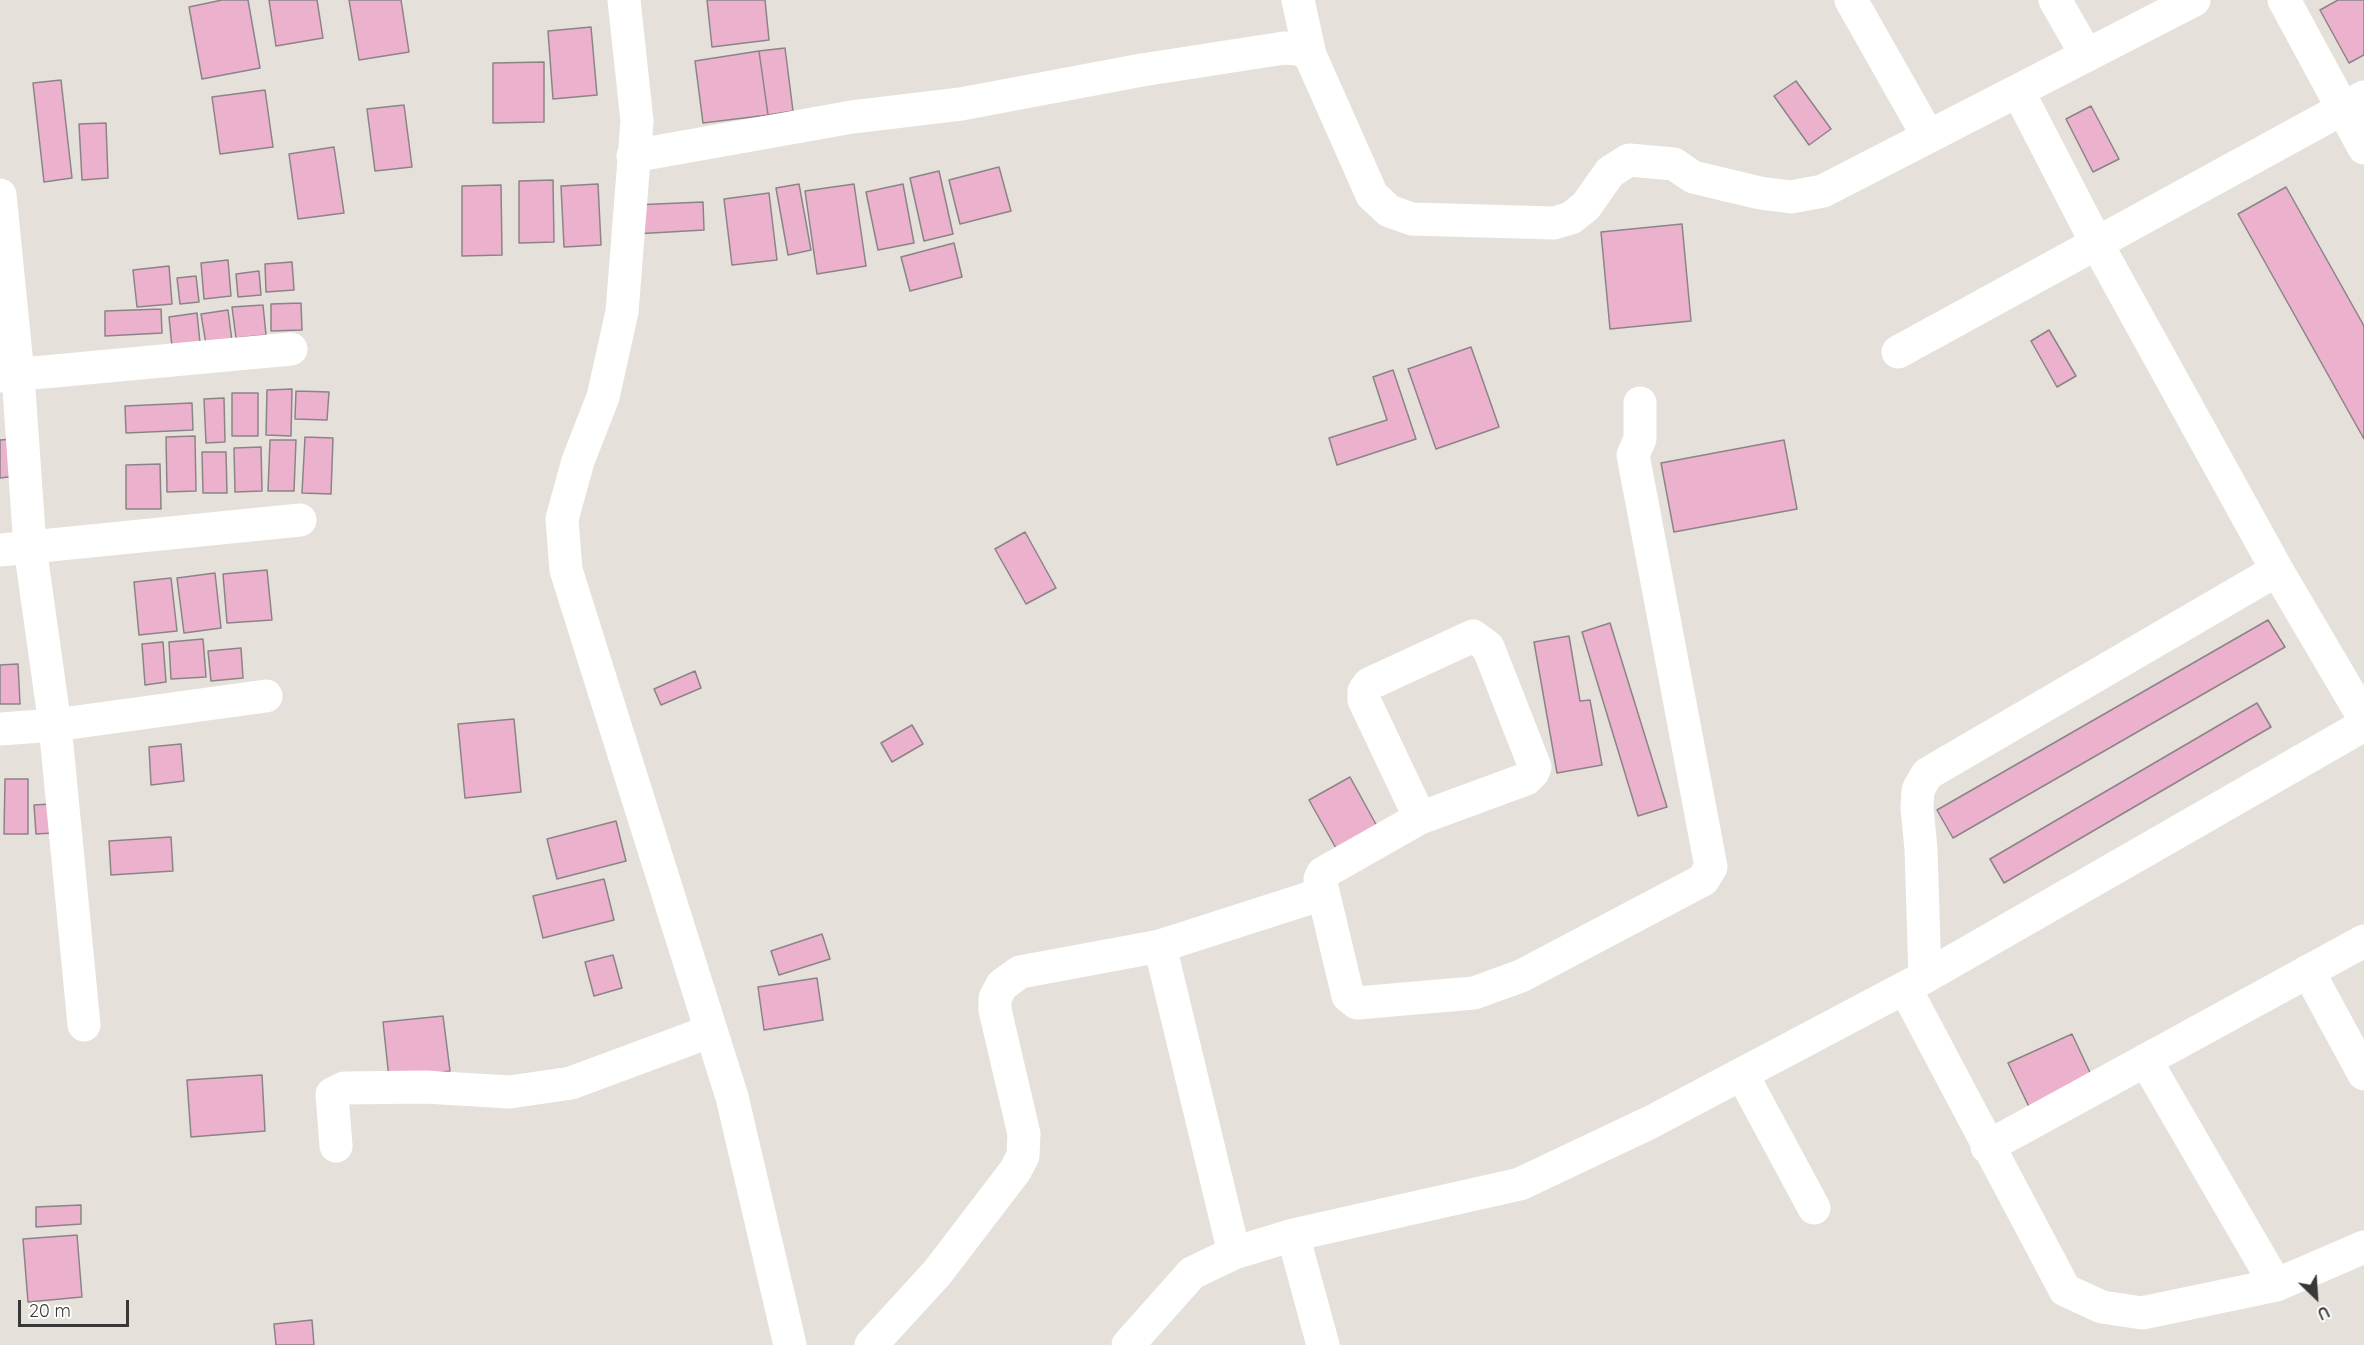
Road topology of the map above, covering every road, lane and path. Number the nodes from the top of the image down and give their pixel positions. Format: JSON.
{"nodes":[{"id":1,"x":624,"y":0,"type":"edge"},
{"id":2,"x":1298,"y":0,"type":"edge"},
{"id":3,"x":1851,"y":0,"type":"edge"},
{"id":4,"x":2055,"y":0,"type":"edge"},
{"id":5,"x":2194,"y":0,"type":"edge"},
{"id":6,"x":2284,"y":0,"type":"edge"},
{"id":7,"x":2086,"y":54,"type":"junction"},
{"id":8,"x":1310,"y":55,"type":"junction"},
{"id":9,"x":2018,"y":91,"type":"junction"},
{"id":10,"x":2353,"y":103,"type":"edge"},
{"id":11,"x":1928,"y":136,"type":"junction"},
{"id":12,"x":2364,"y":148,"type":"edge"},
{"id":13,"x":633,"y":156,"type":"junction"},
{"id":14,"x":0,"y":195,"type":"edge"},
{"id":15,"x":2097,"y":244,"type":"junction"},
{"id":16,"x":291,"y":348,"type":"dead end"},
{"id":17,"x":1898,"y":352,"type":"dead end"},
{"id":18,"x":9,"y":375,"type":"edge"},
{"id":19,"x":1640,"y":403,"type":"dead end"},
{"id":20,"x":300,"y":520,"type":"dead end"},
{"id":21,"x":15,"y":549,"type":"edge"},
{"id":22,"x":2277,"y":570,"type":"junction"},
{"id":23,"x":266,"y":696,"type":"dead end"},
{"id":24,"x":2364,"y":718,"type":"edge"},
{"id":25,"x":55,"y":725,"type":"junction"},
{"id":26,"x":2364,"y":725,"type":"edge"},
{"id":27,"x":0,"y":729,"type":"edge"},
{"id":28,"x":1420,"y":818,"type":"junction"},
{"id":29,"x":1322,"y":894,"type":"junction"},
{"id":30,"x":2364,"y":941,"type":"edge"},
{"id":31,"x":1160,"y":946,"type":"junction"},
{"id":32,"x":2308,"y":971,"type":"junction"},
{"id":33,"x":1915,"y":982,"type":"junction"},
{"id":34,"x":84,"y":1025,"type":"dead end"},
{"id":35,"x":711,"y":1031,"type":"junction"},
{"id":36,"x":2146,"y":1061,"type":"junction"},
{"id":37,"x":2364,"y":1074,"type":"edge"},
{"id":38,"x":1743,"y":1076,"type":"junction"},
{"id":39,"x":336,"y":1146,"type":"dead end"},
{"id":40,"x":1987,"y":1147,"type":"junction"},
{"id":41,"x":1814,"y":1208,"type":"dead end"},
{"id":42,"x":1293,"y":1235,"type":"junction"},
{"id":43,"x":2364,"y":1247,"type":"edge"},
{"id":44,"x":1234,"y":1253,"type":"junction"},
{"id":45,"x":2276,"y":1285,"type":"junction"},
{"id":46,"x":790,"y":1345,"type":"edge"},
{"id":47,"x":871,"y":1345,"type":"edge"},
{"id":48,"x":1128,"y":1345,"type":"edge"},
{"id":49,"x":1323,"y":1345,"type":"edge"}],
"edges":[{"from":1,"to":13,"type":"street"},
{"from":2,"to":8,"type":"street"},
{"from":3,"to":11,"type":"street"},
{"from":4,"to":7,"type":"street"},
{"from":5,"to":7,"type":"street"},
{"from":6,"to":10,"type":"street"},
{"from":7,"to":9,"type":"street"},
{"from":8,"to":11,"type":"street"},
{"from":8,"to":13,"type":"street"},
{"from":9,"to":11,"type":"street"},
{"from":9,"to":15,"type":"street"},
{"from":10,"to":12,"type":"street"},
{"from":10,"to":15,"type":"street"},
{"from":13,"to":35,"type":"street"},
{"from":14,"to":18,"type":"street"},
{"from":15,"to":17,"type":"street"},
{"from":15,"to":22,"type":"street"},
{"from":16,"to":18,"type":"street"},
{"from":18,"to":21,"type":"street"},
{"from":19,"to":29,"type":"street"},
{"from":20,"to":21,"type":"street"},
{"from":21,"to":25,"type":"street"},
{"from":22,"to":24,"type":"street"},
{"from":22,"to":33,"type":"street"},
{"from":23,"to":25,"type":"street"},
{"from":25,"to":27,"type":"street"},
{"from":25,"to":34,"type":"street"},
{"from":26,"to":33,"type":"street"},
{"from":28,"to":28,"type":"street"},
{"from":28,"to":29,"type":"street"},
{"from":29,"to":31,"type":"street"},
{"from":30,"to":32,"type":"street"},
{"from":31,"to":44,"type":"street"},
{"from":31,"to":47,"type":"street"},
{"from":32,"to":36,"type":"street"},
{"from":32,"to":37,"type":"street"},
{"from":33,"to":38,"type":"street"},
{"from":33,"to":40,"type":"street"},
{"from":35,"to":39,"type":"street"},
{"from":35,"to":46,"type":"street"},
{"from":36,"to":40,"type":"street"},
{"from":36,"to":45,"type":"street"},
{"from":38,"to":41,"type":"street"},
{"from":38,"to":42,"type":"street"},
{"from":40,"to":45,"type":"street"},
{"from":42,"to":44,"type":"street"},
{"from":42,"to":49,"type":"street"},
{"from":43,"to":45,"type":"street"},
{"from":44,"to":48,"type":"street"}]}
